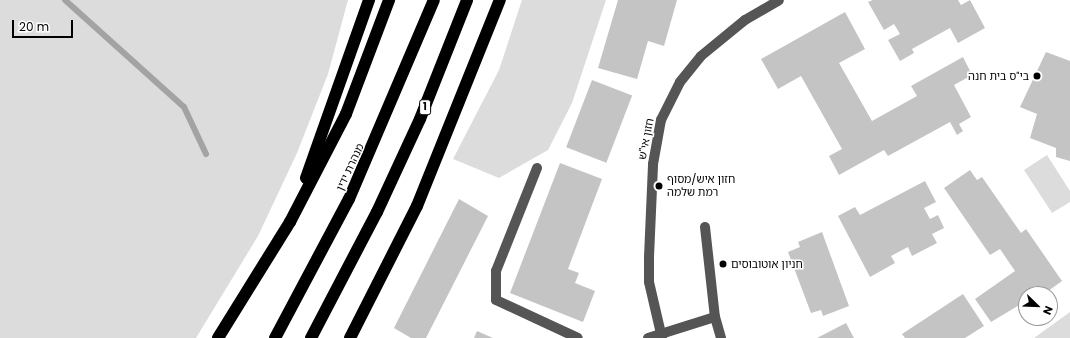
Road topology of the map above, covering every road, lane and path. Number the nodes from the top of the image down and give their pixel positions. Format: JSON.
{"nodes":[{"id":1,"x":370,"y":0,"type":"edge"},
{"id":2,"x":389,"y":0,"type":"edge"},
{"id":3,"x":434,"y":0,"type":"edge"},
{"id":4,"x":467,"y":0,"type":"edge"},
{"id":5,"x":500,"y":0,"type":"edge"},
{"id":6,"x":775,"y":1,"type":"edge"},
{"id":7,"x":537,"y":168,"type":"dead end"},
{"id":8,"x":290,"y":222,"type":"junction"},
{"id":9,"x":705,"y":227,"type":"dead end"},
{"id":10,"x":715,"y":317,"type":"junction"},
{"id":11,"x":660,"y":336,"type":"edge"},
{"id":12,"x":218,"y":338,"type":"edge"},
{"id":13,"x":275,"y":338,"type":"edge"},
{"id":14,"x":311,"y":338,"type":"edge"},
{"id":15,"x":350,"y":338,"type":"edge"},
{"id":16,"x":578,"y":338,"type":"edge"},
{"id":17,"x":648,"y":338,"type":"edge"},
{"id":18,"x":722,"y":338,"type":"edge"}],
"edges":[{"from":1,"to":8,"type":"highway"},
{"from":2,"to":8,"type":"highway"},
{"from":3,"to":13,"type":"highway","name":"מנהרת ידין"},
{"from":4,"to":14,"type":"highway","number":"1"},
{"from":5,"to":15,"type":"highway"},
{"from":6,"to":11,"type":"street","name":"חזון אי\"ש"},
{"from":7,"to":16,"type":"street"},
{"from":8,"to":12,"type":"highway"},
{"from":9,"to":10,"type":"street"},
{"from":10,"to":11,"type":"street"},
{"from":10,"to":18,"type":"street"},
{"from":11,"to":17,"type":"street"}]}
